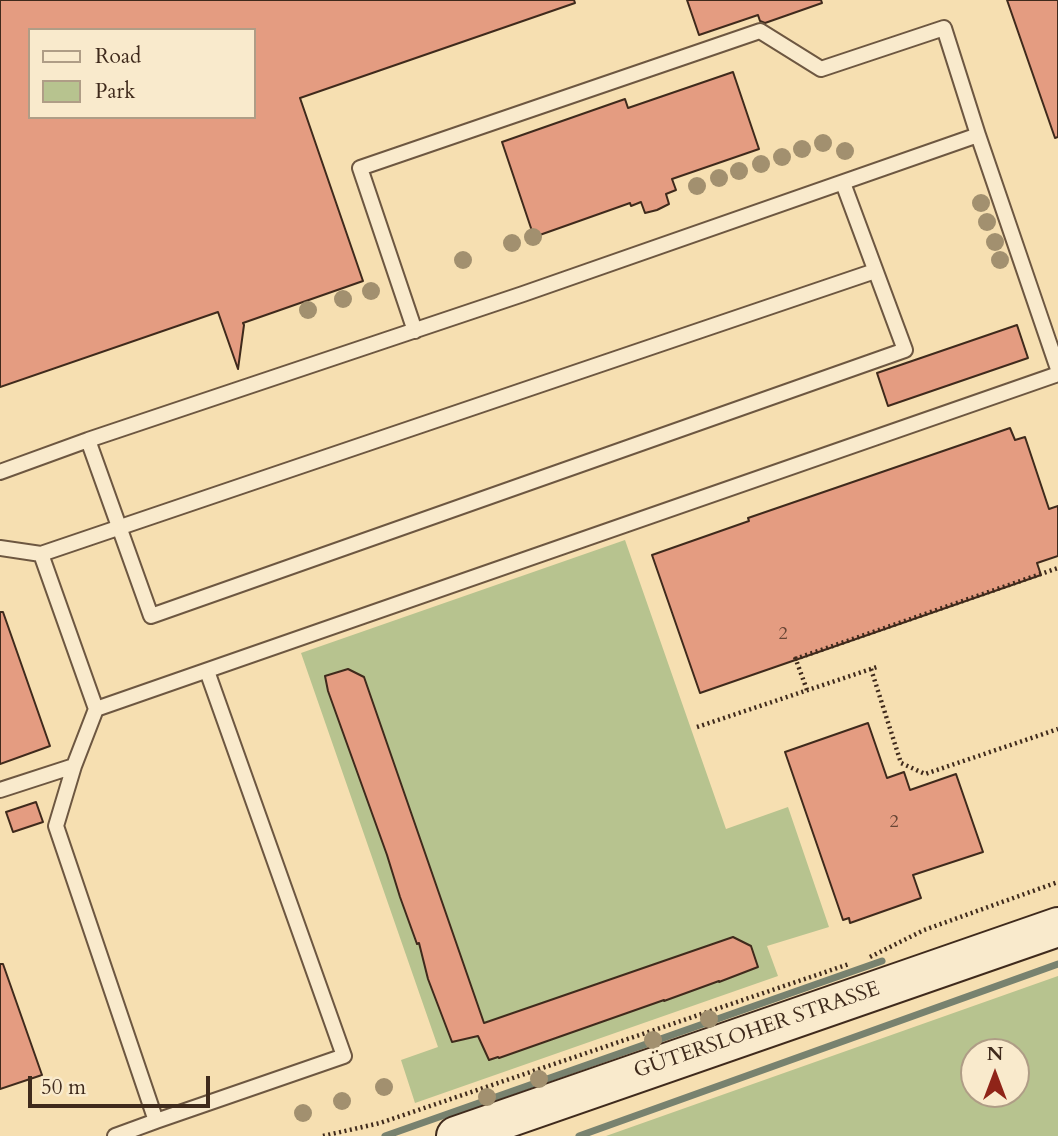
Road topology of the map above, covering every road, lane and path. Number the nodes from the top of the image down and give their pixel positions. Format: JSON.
{"nodes":[{"id":1,"x":978,"y":135,"type":"junction"},
{"id":2,"x":843,"y":183,"type":"junction"},
{"id":3,"x":875,"y":271,"type":"junction"},
{"id":4,"x":415,"y":331,"type":"junction"},
{"id":5,"x":1058,"y":371,"type":"edge"},
{"id":6,"x":88,"y":440,"type":"junction"},
{"id":7,"x":0,"y":472,"type":"edge"},
{"id":8,"x":119,"y":527,"type":"junction"},
{"id":9,"x":0,"y":548,"type":"edge"},
{"id":10,"x":41,"y":554,"type":"junction"},
{"id":11,"x":1058,"y":568,"type":"edge"},
{"id":12,"x":877,"y":667,"type":"dead end"},
{"id":13,"x":871,"y":669,"type":"junction"},
{"id":14,"x":206,"y":671,"type":"junction"},
{"id":15,"x":807,"y":690,"type":"junction"},
{"id":16,"x":96,"y":709,"type":"junction"},
{"id":17,"x":697,"y":727,"type":"dead end"},
{"id":18,"x":1058,"y":729,"type":"edge"},
{"id":19,"x":74,"y":766,"type":"junction"},
{"id":20,"x":0,"y":789,"type":"edge"},
{"id":21,"x":1058,"y":882,"type":"edge"},
{"id":22,"x":1058,"y":927,"type":"edge"},
{"id":23,"x":156,"y":1121,"type":"junction"},
{"id":24,"x":115,"y":1136,"type":"edge"},
{"id":25,"x":323,"y":1136,"type":"edge"},
{"id":26,"x":456,"y":1136,"type":"edge"}],
"edges":[{"from":1,"to":2,"type":"lane"},
{"from":1,"to":4,"type":"lane"},
{"from":1,"to":5,"type":"lane"},
{"from":2,"to":3,"type":"lane"},
{"from":2,"to":4,"type":"lane"},
{"from":3,"to":8,"type":"lane"},
{"from":3,"to":8,"type":"lane"},
{"from":4,"to":6,"type":"lane"},
{"from":5,"to":14,"type":"lane"},
{"from":6,"to":7,"type":"lane"},
{"from":6,"to":8,"type":"lane"},
{"from":8,"to":10,"type":"lane"},
{"from":9,"to":10,"type":"lane"},
{"from":10,"to":16,"type":"lane"},
{"from":11,"to":15,"type":"path"},
{"from":12,"to":13,"type":"path"},
{"from":13,"to":15,"type":"path"},
{"from":13,"to":18,"type":"path"},
{"from":14,"to":16,"type":"lane"},
{"from":14,"to":23,"type":"lane"},
{"from":15,"to":17,"type":"path"},
{"from":16,"to":19,"type":"lane"},
{"from":19,"to":20,"type":"lane"},
{"from":19,"to":23,"type":"lane"},
{"from":21,"to":25,"type":"path"},
{"from":22,"to":26,"type":"main road","name":"GÜTERSLOHER STRASSE"},
{"from":23,"to":24,"type":"lane"}]}
